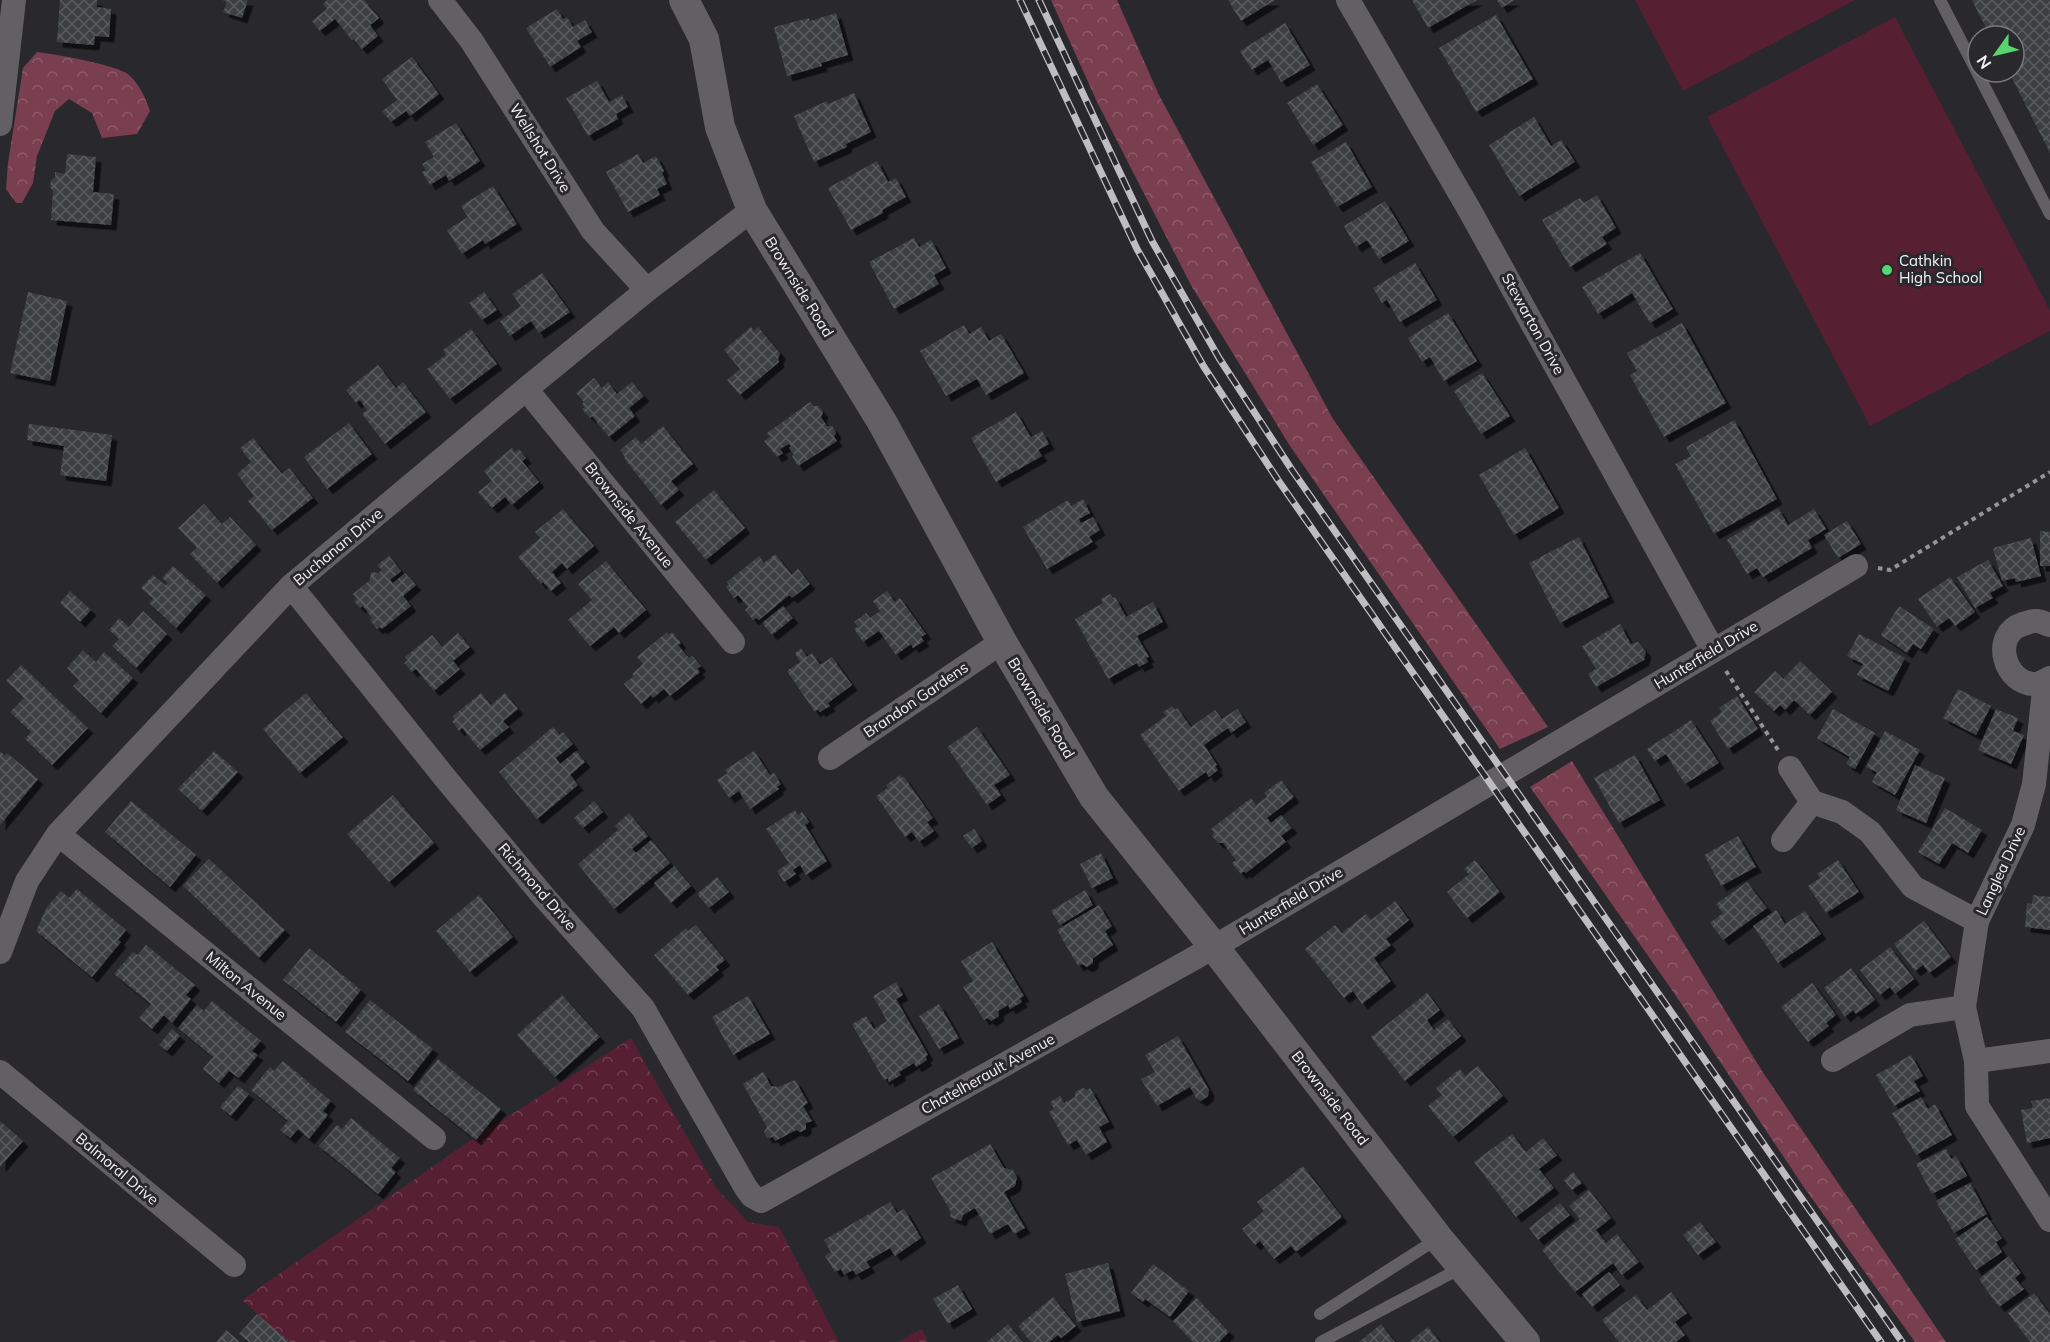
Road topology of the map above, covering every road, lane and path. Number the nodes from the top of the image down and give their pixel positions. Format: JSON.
{"nodes":[{"id":1,"x":14,"y":0,"type":"edge"},
{"id":2,"x":440,"y":0,"type":"edge"},
{"id":3,"x":684,"y":0,"type":"edge"},
{"id":4,"x":1348,"y":0,"type":"edge"},
{"id":5,"x":1940,"y":0,"type":"edge"},
{"id":6,"x":0,"y":124,"type":"edge"},
{"id":7,"x":752,"y":210,"type":"junction"},
{"id":8,"x":2050,"y":214,"type":"edge"},
{"id":9,"x":647,"y":290,"type":"junction"},
{"id":10,"x":526,"y":389,"type":"junction"},
{"id":11,"x":2050,"y":472,"type":"edge"},
{"id":12,"x":1856,"y":566,"type":"joint"},
{"id":13,"x":291,"y":586,"type":"junction"},
{"id":14,"x":2050,"y":626,"type":"edge"},
{"id":15,"x":733,"y":642,"type":"dead end"},
{"id":16,"x":1002,"y":642,"type":"junction"},
{"id":17,"x":1713,"y":651,"type":"junction"},
{"id":18,"x":2047,"y":679,"type":"edge"},
{"id":19,"x":830,"y":758,"type":"dead end"},
{"id":20,"x":1790,"y":768,"type":"joint"},
{"id":21,"x":1812,"y":802,"type":"junction"},
{"id":22,"x":58,"y":834,"type":"junction"},
{"id":23,"x":1783,"y":840,"type":"dead end"},
{"id":24,"x":1977,"y":921,"type":"junction"},
{"id":25,"x":1214,"y":947,"type":"junction"},
{"id":26,"x":0,"y":952,"type":"edge"},
{"id":27,"x":1964,"y":1007,"type":"junction"},
{"id":28,"x":2050,"y":1051,"type":"edge"},
{"id":29,"x":1833,"y":1060,"type":"dead end"},
{"id":30,"x":1976,"y":1061,"type":"junction"},
{"id":31,"x":0,"y":1072,"type":"edge"},
{"id":32,"x":434,"y":1138,"type":"dead end"},
{"id":33,"x":761,"y":1201,"type":"joint"},
{"id":34,"x":2050,"y":1220,"type":"edge"},
{"id":35,"x":1438,"y":1238,"type":"junction"},
{"id":36,"x":234,"y":1265,"type":"dead end"},
{"id":37,"x":1463,"y":1267,"type":"junction"},
{"id":38,"x":1320,"y":1314,"type":"dead end"},
{"id":39,"x":1321,"y":1342,"type":"edge"},
{"id":40,"x":1525,"y":1342,"type":"edge"}],
"edges":[{"from":1,"to":6,"type":"street"},
{"from":2,"to":9,"type":"street","name":"Wellshot Drive"},
{"from":3,"to":7,"type":"street","name":"Brownside Road"},
{"from":4,"to":17,"type":"street","name":"Stewarton Drive"},
{"from":5,"to":8,"type":"lane"},
{"from":7,"to":9,"type":"street","name":"Buchanan Drive"},
{"from":7,"to":16,"type":"street","name":"Brownside Road"},
{"from":9,"to":10,"type":"street","name":"Buchanan Drive"},
{"from":10,"to":13,"type":"street","name":"Buchanan Drive"},
{"from":10,"to":15,"type":"street","name":"Brownside Avenue"},
{"from":11,"to":12,"type":"path"},
{"from":12,"to":17,"type":"street","name":"Hunterfield Drive"},
{"from":13,"to":22,"type":"street","name":"Buchanan Drive"},
{"from":13,"to":33,"type":"street","name":"Richmond Drive"},
{"from":14,"to":18,"type":"street","name":"Langlea Drive"},
{"from":16,"to":19,"type":"street","name":"Brandon Gardens"},
{"from":16,"to":25,"type":"street","name":"Brownside Road"},
{"from":17,"to":20,"type":"path"},
{"from":17,"to":25,"type":"street","name":"Hunterfield Drive"},
{"from":18,"to":24,"type":"street","name":"Langlea Drive"},
{"from":20,"to":21,"type":"street"},
{"from":21,"to":23,"type":"street"},
{"from":21,"to":24,"type":"street"},
{"from":22,"to":26,"type":"street","name":"Buchanan Drive"},
{"from":22,"to":32,"type":"street","name":"Milton Avenue"},
{"from":24,"to":27,"type":"street","name":"Langlea Drive"},
{"from":25,"to":33,"type":"street","name":"Chatelherault Avenue"},
{"from":25,"to":35,"type":"street","name":"Brownside Road"},
{"from":27,"to":29,"type":"street"},
{"from":27,"to":30,"type":"street","name":"Langlea Drive"},
{"from":28,"to":30,"type":"street"},
{"from":30,"to":34,"type":"street","name":"Langlea Drive"},
{"from":31,"to":36,"type":"street","name":"Balmoral Drive"},
{"from":35,"to":37,"type":"street","name":"Brownside Road"},
{"from":35,"to":38,"type":"lane"},
{"from":37,"to":39,"type":"lane"},
{"from":37,"to":40,"type":"street","name":"Brownside Road"}]}
